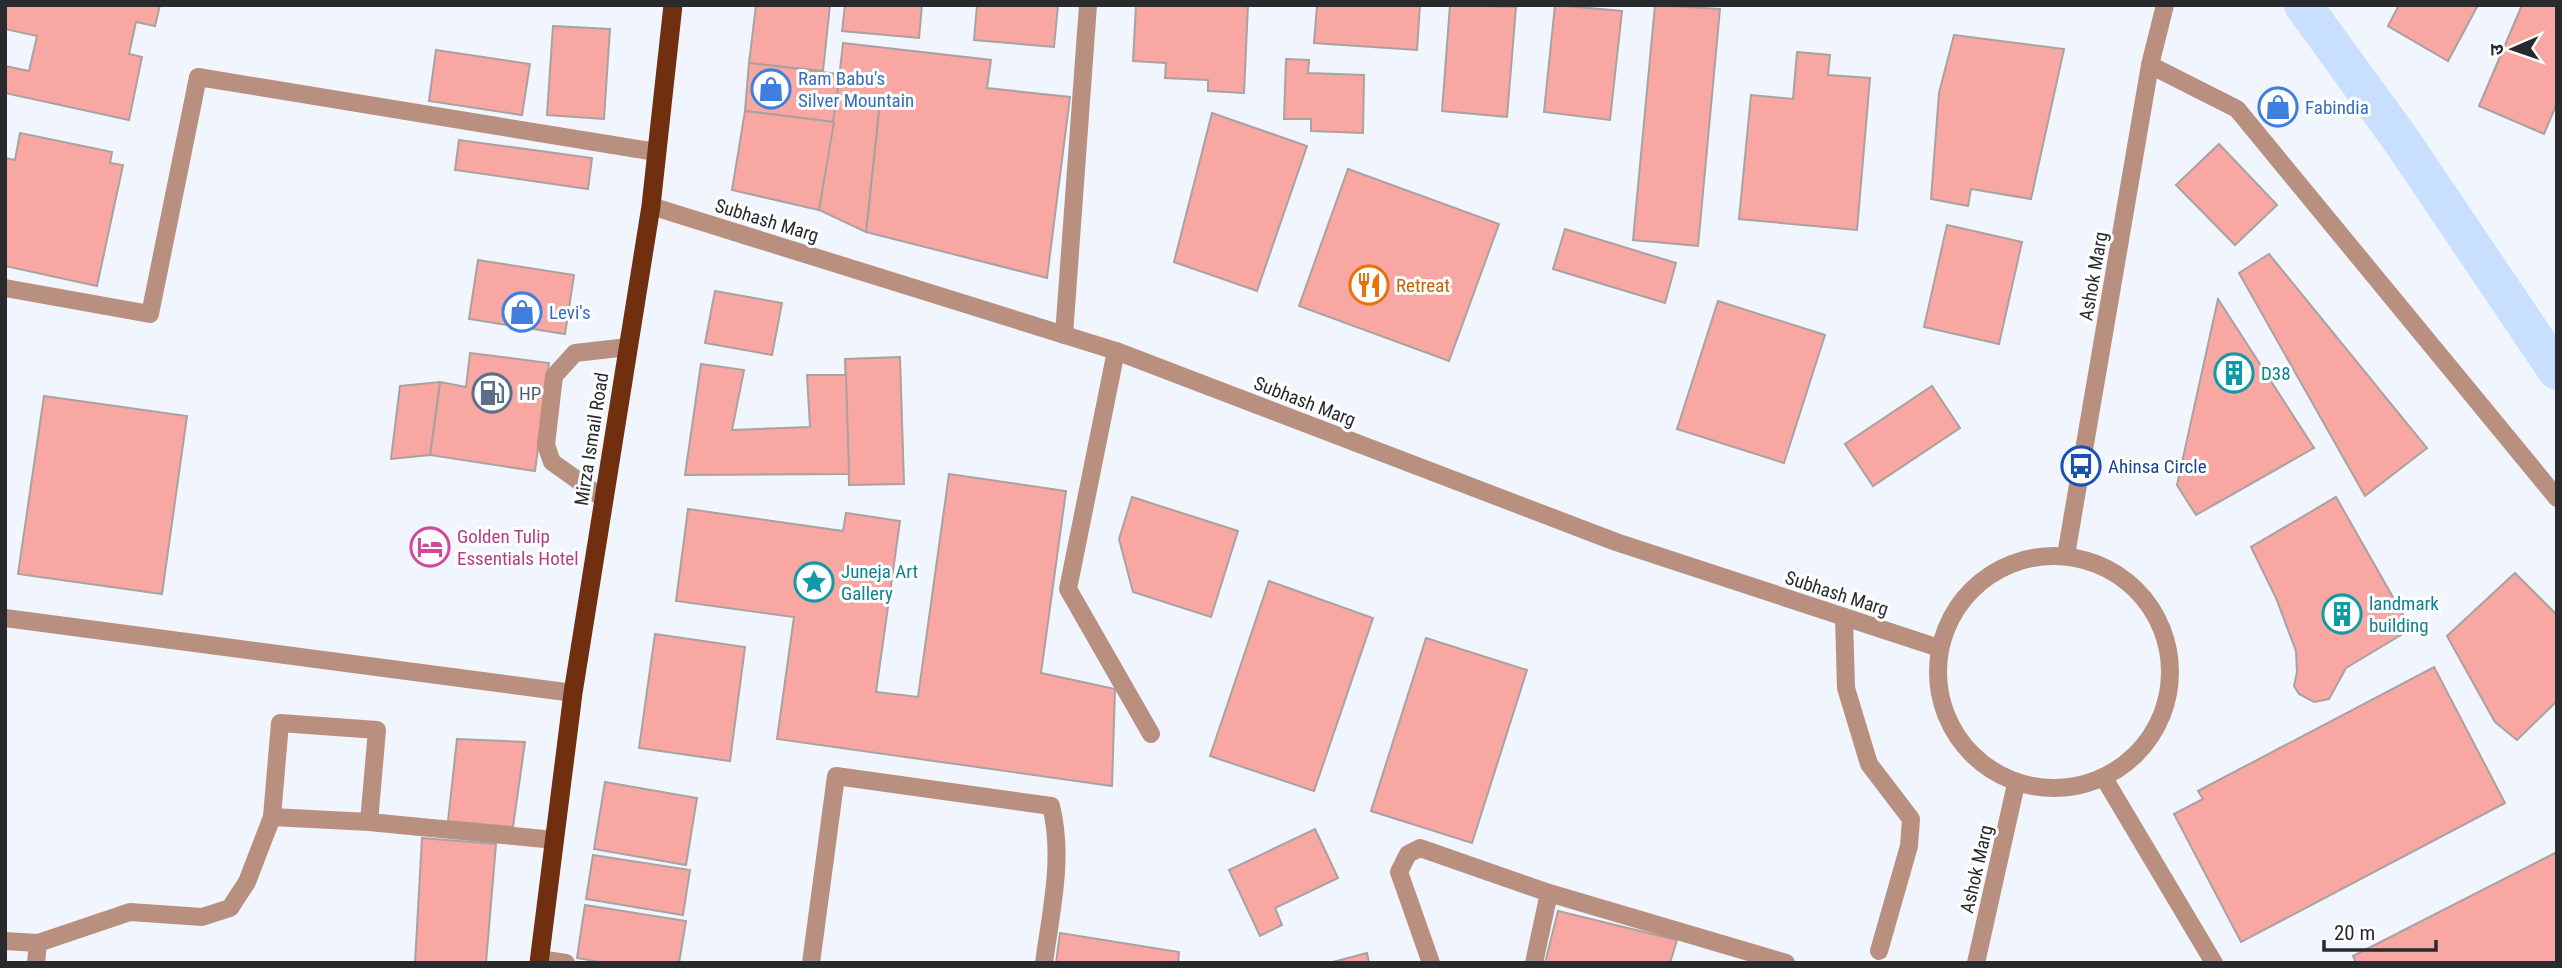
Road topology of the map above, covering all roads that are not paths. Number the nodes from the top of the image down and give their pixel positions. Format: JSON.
{"nodes":[{"id":1,"x":673,"y":5,"type":"edge"},
{"id":2,"x":1088,"y":5,"type":"edge"},
{"id":3,"x":2165,"y":5,"type":"edge"},
{"id":4,"x":2150,"y":65,"type":"junction"},
{"id":5,"x":656,"y":152,"type":"junction"},
{"id":6,"x":651,"y":206,"type":"junction"},
{"id":7,"x":5,"y":288,"type":"edge"},
{"id":8,"x":1064,"y":335,"type":"junction"},
{"id":9,"x":628,"y":346,"type":"junction"},
{"id":10,"x":1116,"y":351,"type":"junction"},
{"id":11,"x":2557,"y":498,"type":"edge"},
{"id":12,"x":604,"y":499,"type":"junction"},
{"id":13,"x":2066,"y":555,"type":"junction"},
{"id":14,"x":1844,"y":617,"type":"junction"},
{"id":15,"x":5,"y":618,"type":"edge"},
{"id":16,"x":1939,"y":649,"type":"junction"},
{"id":17,"x":573,"y":693,"type":"junction"},
{"id":18,"x":1151,"y":734,"type":"dead end"},
{"id":19,"x":2104,"y":778,"type":"junction"},
{"id":20,"x":2016,"y":784,"type":"junction"},
{"id":21,"x":272,"y":817,"type":"junction"},
{"id":22,"x":369,"y":822,"type":"junction"},
{"id":23,"x":555,"y":840,"type":"junction"},
{"id":24,"x":1549,"y":893,"type":"junction"},
{"id":25,"x":5,"y":941,"type":"edge"},
{"id":26,"x":38,"y":943,"type":"junction"},
{"id":27,"x":1879,"y":951,"type":"dead end"},
{"id":28,"x":539,"y":961,"type":"edge"},
{"id":29,"x":36,"y":963,"type":"edge"},
{"id":30,"x":566,"y":963,"type":"edge"},
{"id":31,"x":811,"y":963,"type":"edge"},
{"id":32,"x":1044,"y":963,"type":"edge"},
{"id":33,"x":1431,"y":963,"type":"edge"},
{"id":34,"x":1534,"y":963,"type":"edge"},
{"id":35,"x":1786,"y":963,"type":"edge"},
{"id":36,"x":1976,"y":963,"type":"edge"},
{"id":37,"x":2214,"y":963,"type":"edge"}],
"edges":[{"from":1,"to":5,"type":"highway","name":"Mirza Ismail Road"},
{"from":2,"to":8,"type":"street"},
{"from":3,"to":4,"type":"street","name":"Ashok Marg"},
{"from":4,"to":11,"type":"street"},
{"from":4,"to":13,"type":"street","name":"Ashok Marg"},
{"from":5,"to":6,"type":"highway","name":"Mirza Ismail Road"},
{"from":5,"to":7,"type":"street"},
{"from":6,"to":8,"type":"street","name":"Subhash Marg"},
{"from":6,"to":9,"type":"highway","name":"Mirza Ismail Road"},
{"from":8,"to":10,"type":"street","name":"Subhash Marg"},
{"from":9,"to":12,"type":"highway","name":"Mirza Ismail Road"},
{"from":9,"to":12,"type":"street"},
{"from":10,"to":14,"type":"street","name":"Subhash Marg"},
{"from":10,"to":18,"type":"street"},
{"from":12,"to":17,"type":"highway","name":"Mirza Ismail Road"},
{"from":13,"to":16,"type":"street"},
{"from":13,"to":19,"type":"street"},
{"from":14,"to":16,"type":"street","name":"Subhash Marg"},
{"from":14,"to":27,"type":"street"},
{"from":15,"to":17,"type":"street"},
{"from":16,"to":20,"type":"street"},
{"from":17,"to":23,"type":"highway","name":"Mirza Ismail Road"},
{"from":19,"to":20,"type":"street"},
{"from":19,"to":37,"type":"street"},
{"from":20,"to":36,"type":"street","name":"Ashok Marg"},
{"from":21,"to":22,"type":"street"},
{"from":21,"to":22,"type":"street"},
{"from":21,"to":26,"type":"street"},
{"from":22,"to":23,"type":"street"},
{"from":23,"to":28,"type":"highway","name":"Mirza Ismail Road"},
{"from":24,"to":33,"type":"street"},
{"from":24,"to":34,"type":"street"},
{"from":24,"to":35,"type":"street"},
{"from":25,"to":26,"type":"street"},
{"from":26,"to":29,"type":"street"},
{"from":28,"to":30,"type":"street"},
{"from":31,"to":32,"type":"street"}]}
